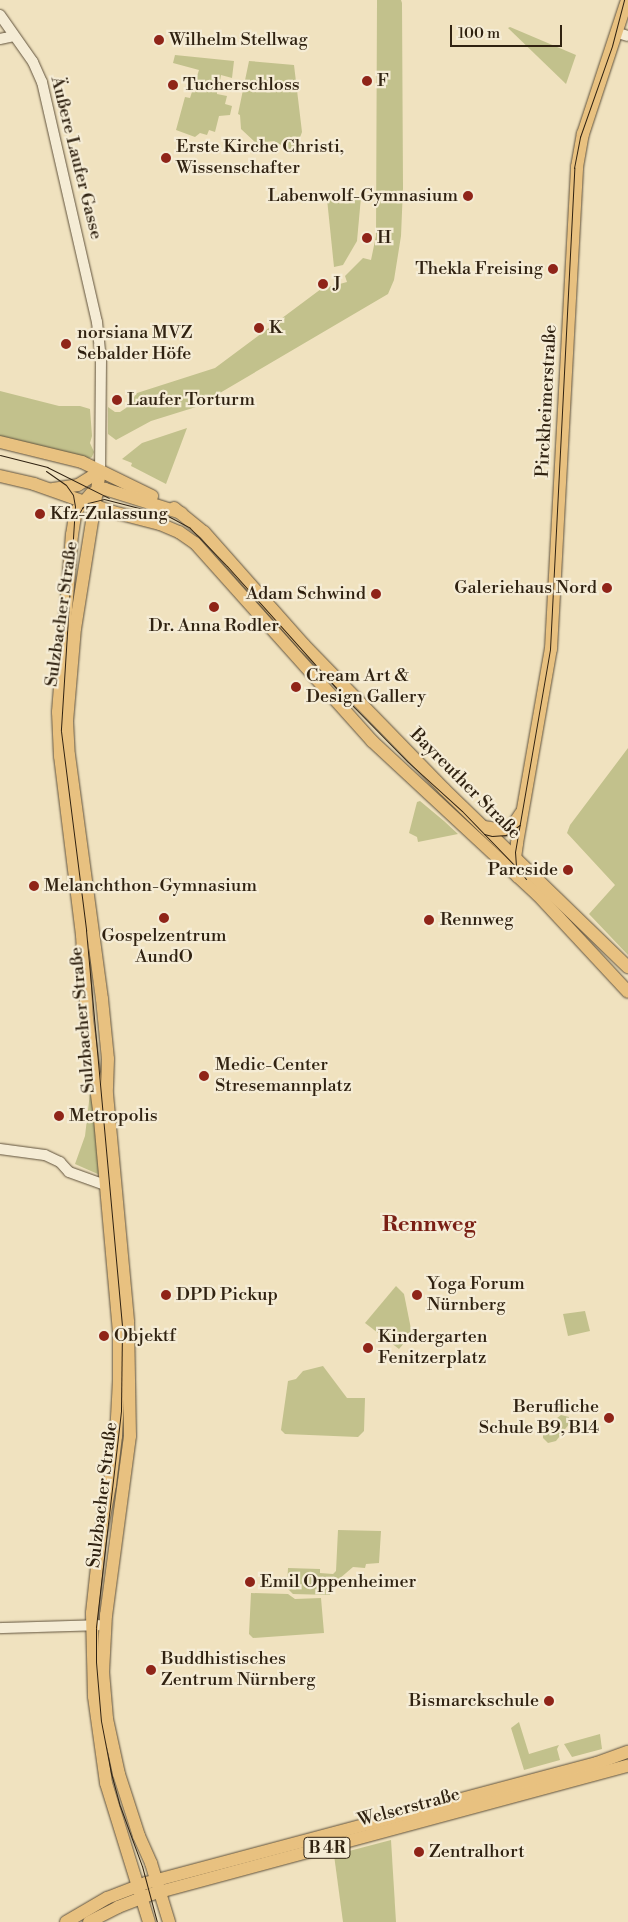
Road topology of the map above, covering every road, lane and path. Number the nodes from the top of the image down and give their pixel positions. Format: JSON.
{"nodes":[{"id":1,"x":627,"y":0,"type":"edge"},
{"id":2,"x":0,"y":14,"type":"edge"},
{"id":3,"x":623,"y":34,"type":"edge"},
{"id":4,"x":14,"y":36,"type":"junction"},
{"id":5,"x":0,"y":39,"type":"edge"},
{"id":6,"x":0,"y":442,"type":"edge"},
{"id":7,"x":100,"y":471,"type":"junction"},
{"id":8,"x":0,"y":476,"type":"edge"},
{"id":9,"x":49,"y":489,"type":"junction"},
{"id":10,"x":98,"y":490,"type":"junction"},
{"id":11,"x":84,"y":502,"type":"junction"},
{"id":12,"x":96,"y":506,"type":"junction"},
{"id":13,"x":181,"y":513,"type":"junction"},
{"id":14,"x":523,"y":808,"type":"junction"},
{"id":15,"x":483,"y":827,"type":"junction"},
{"id":16,"x":515,"y":858,"type":"junction"},
{"id":17,"x":501,"y":861,"type":"junction"},
{"id":18,"x":518,"y":876,"type":"junction"},
{"id":19,"x":628,"y":967,"type":"edge"},
{"id":20,"x":628,"y":992,"type":"edge"},
{"id":21,"x":0,"y":1149,"type":"edge"},
{"id":22,"x":111,"y":1187,"type":"junction"},
{"id":23,"x":105,"y":1624,"type":"junction"},
{"id":24,"x":91,"y":1625,"type":"junction"},
{"id":25,"x":0,"y":1628,"type":"edge"},
{"id":26,"x":98,"y":1661,"type":"junction"},
{"id":27,"x":628,"y":1752,"type":"edge"},
{"id":28,"x":628,"y":1766,"type":"edge"},
{"id":29,"x":212,"y":1872,"type":"junction"},
{"id":30,"x":158,"y":1886,"type":"junction"},
{"id":31,"x":139,"y":1892,"type":"junction"},
{"id":32,"x":66,"y":1922,"type":"edge"},
{"id":33,"x":89,"y":1922,"type":"edge"},
{"id":34,"x":149,"y":1922,"type":"edge"},
{"id":35,"x":169,"y":1922,"type":"edge"}],
"edges":[{"from":1,"to":3,"type":"main road","name":"Pirckheimerstraße"},
{"from":2,"to":4,"type":"street","name":"Äußere Laufer Gasse"},
{"from":3,"to":14,"type":"main road","name":"Pirckheimerstraße"},
{"from":4,"to":5,"type":"street"},
{"from":4,"to":7,"type":"street","name":"Äußere Laufer Gasse"},
{"from":6,"to":7,"type":"main road","name":"Bayreuther Straße"},
{"from":7,"to":9,"type":"main road"},
{"from":7,"to":10,"type":"main road","name":"Sulzbacher Straße"},
{"from":7,"to":13,"type":"main road","name":"Bayreuther Straße"},
{"from":8,"to":9,"type":"main road","name":"Bayreuther Straße"},
{"from":9,"to":11,"type":"main road","name":"Bayreuther Straße"},
{"from":10,"to":11,"type":"main road"},
{"from":10,"to":12,"type":"main road","name":"Sulzbacher Straße"},
{"from":10,"to":13,"type":"main road"},
{"from":11,"to":12,"type":"main road","name":"Bayreuther Straße"},
{"from":11,"to":22,"type":"main road","name":"Sulzbacher Straße"},
{"from":12,"to":17,"type":"main road","name":"Bayreuther Straße"},
{"from":12,"to":22,"type":"main road","name":"Sulzbacher Straße"},
{"from":13,"to":15,"type":"main road","name":"Bayreuther Straße"},
{"from":14,"to":15,"type":"main road","name":"Pirckheimerstraße"},
{"from":14,"to":16,"type":"main road","name":"Pirckheimerstraße"},
{"from":15,"to":16,"type":"main road","name":"Bayreuther Straße"},
{"from":16,"to":17,"type":"main road"},
{"from":16,"to":18,"type":"main road","name":"Pirckheimerstraße"},
{"from":16,"to":19,"type":"main road","name":"Bayreuther Straße"},
{"from":17,"to":18,"type":"main road","name":"Bayreuther Straße"},
{"from":18,"to":20,"type":"main road","name":"Bayreuther Straße"},
{"from":21,"to":22,"type":"street"},
{"from":22,"to":23,"type":"main road","name":"Sulzbacher Straße"},
{"from":22,"to":24,"type":"main road","name":"Sulzbacher Straße"},
{"from":23,"to":24,"type":"street"},
{"from":23,"to":26,"type":"main road","name":"Sulzbacher Straße"},
{"from":24,"to":25,"type":"street"},
{"from":24,"to":26,"type":"main road","name":"Sulzbacher Straße"},
{"from":26,"to":30,"type":"main road"},
{"from":26,"to":31,"type":"main road"},
{"from":27,"to":29,"type":"main road","name":"Welserstraße","number":"B 4R"},
{"from":28,"to":29,"type":"main road","name":"Welserstraße","number":"B 4R"},
{"from":29,"to":30,"type":"main road","name":"Welserstraße","number":"B 4R"},
{"from":30,"to":31,"type":"main road","name":"Welserstraße","number":"B 4R"},
{"from":30,"to":35,"type":"main road"},
{"from":31,"to":32,"type":"main road","number":"B 4R"},
{"from":31,"to":33,"type":"main road","number":"B 4R"},
{"from":31,"to":34,"type":"main road"}]}
